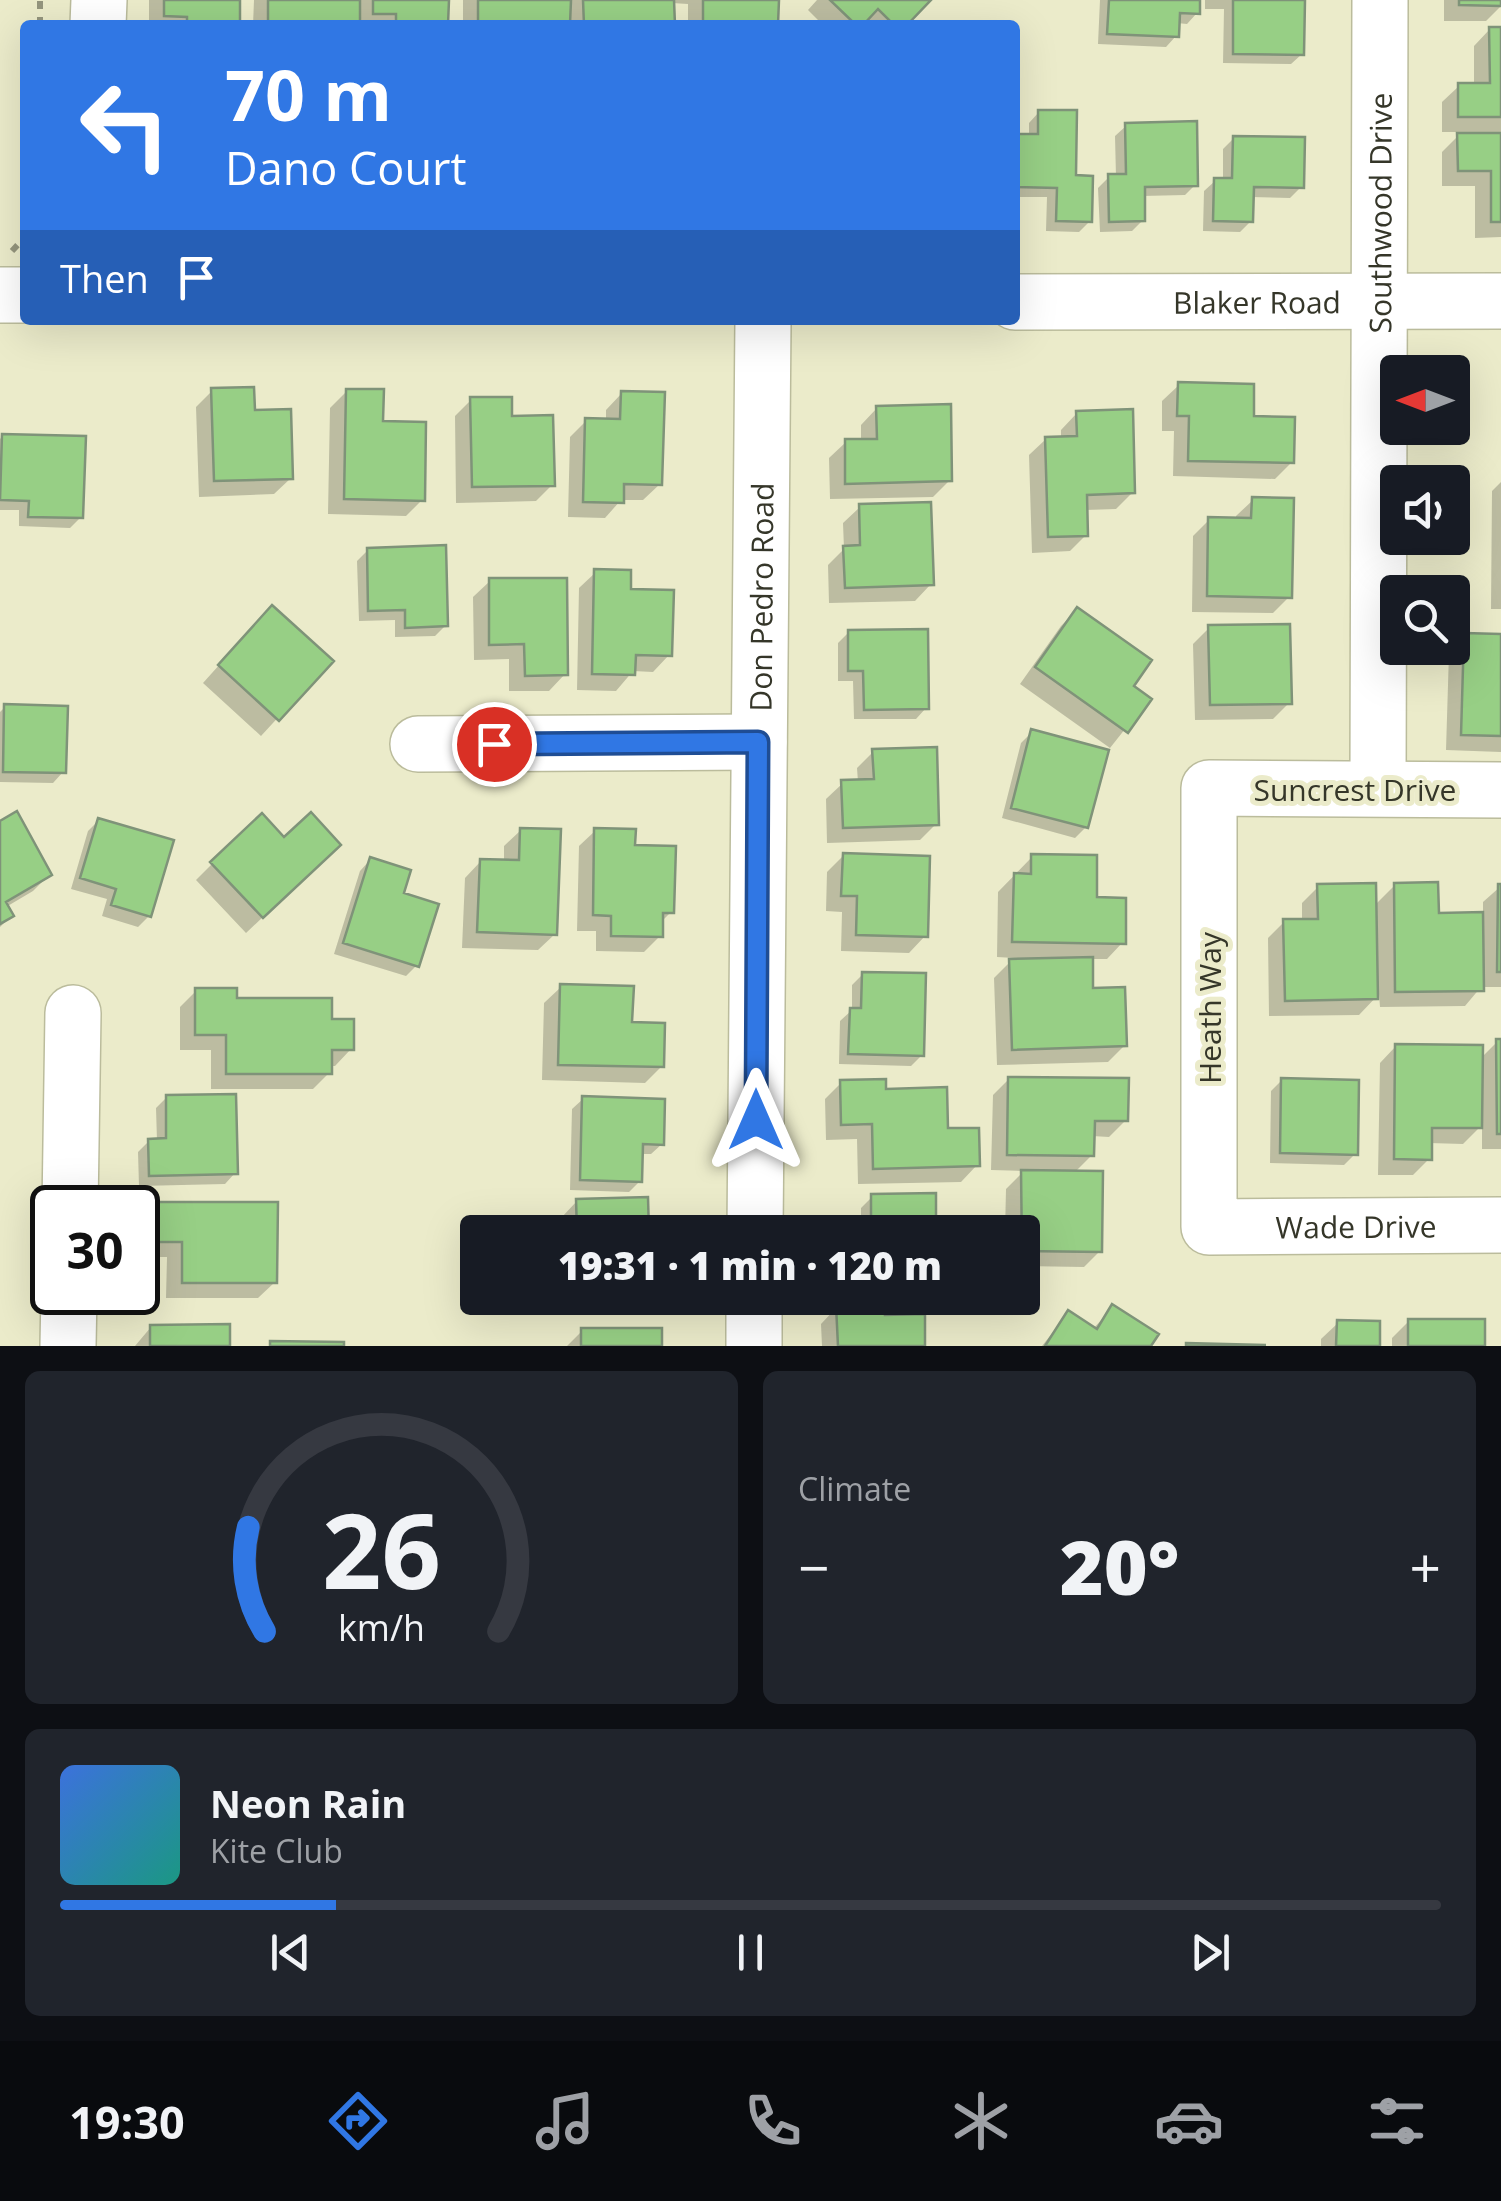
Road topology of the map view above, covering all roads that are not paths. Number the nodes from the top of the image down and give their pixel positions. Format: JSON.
{"nodes":[{"id":1,"x":1380,"y":0,"type":"edge"},
{"id":2,"x":1382,"y":300,"type":"junction"},
{"id":3,"x":1501,"y":301,"type":"edge"},
{"id":4,"x":1020,"y":302,"type":"edge"},
{"id":5,"x":763,"y":325,"type":"edge"},
{"id":6,"x":758,"y":742,"type":"junction"},
{"id":7,"x":418,"y":744,"type":"dead end"},
{"id":8,"x":1209,"y":788,"type":"joint"},
{"id":9,"x":1378,"y":788,"type":"junction"},
{"id":10,"x":1501,"y":790,"type":"edge"},
{"id":11,"x":73,"y":1012,"type":"dead end"},
{"id":12,"x":70,"y":1185,"type":"edge"},
{"id":13,"x":754,"y":1215,"type":"edge"},
{"id":14,"x":1501,"y":1225,"type":"edge"},
{"id":15,"x":1209,"y":1227,"type":"joint"},
{"id":16,"x":69,"y":1315,"type":"edge"},
{"id":17,"x":754,"y":1315,"type":"edge"},
{"id":18,"x":68,"y":1346,"type":"edge"},
{"id":19,"x":754,"y":1346,"type":"edge"}],
"edges":[{"from":1,"to":2,"type":"street","name":"Southwood Drive"},
{"from":2,"to":3,"type":"street","name":"Blaker Road"},
{"from":2,"to":4,"type":"street","name":"Blaker Road"},
{"from":2,"to":9,"type":"street","name":"Southwood Drive"},
{"from":5,"to":6,"type":"street","name":"Don Pedro Road"},
{"from":6,"to":7,"type":"street"},
{"from":6,"to":13,"type":"street","name":"Don Pedro Road"},
{"from":8,"to":9,"type":"street","name":"Suncrest Drive"},
{"from":8,"to":15,"type":"street","name":"Heath Way"},
{"from":9,"to":10,"type":"street","name":"Suncrest Drive"},
{"from":11,"to":12,"type":"street"},
{"from":14,"to":15,"type":"street","name":"Wade Drive"},
{"from":16,"to":18,"type":"street"},
{"from":17,"to":19,"type":"street"}]}
